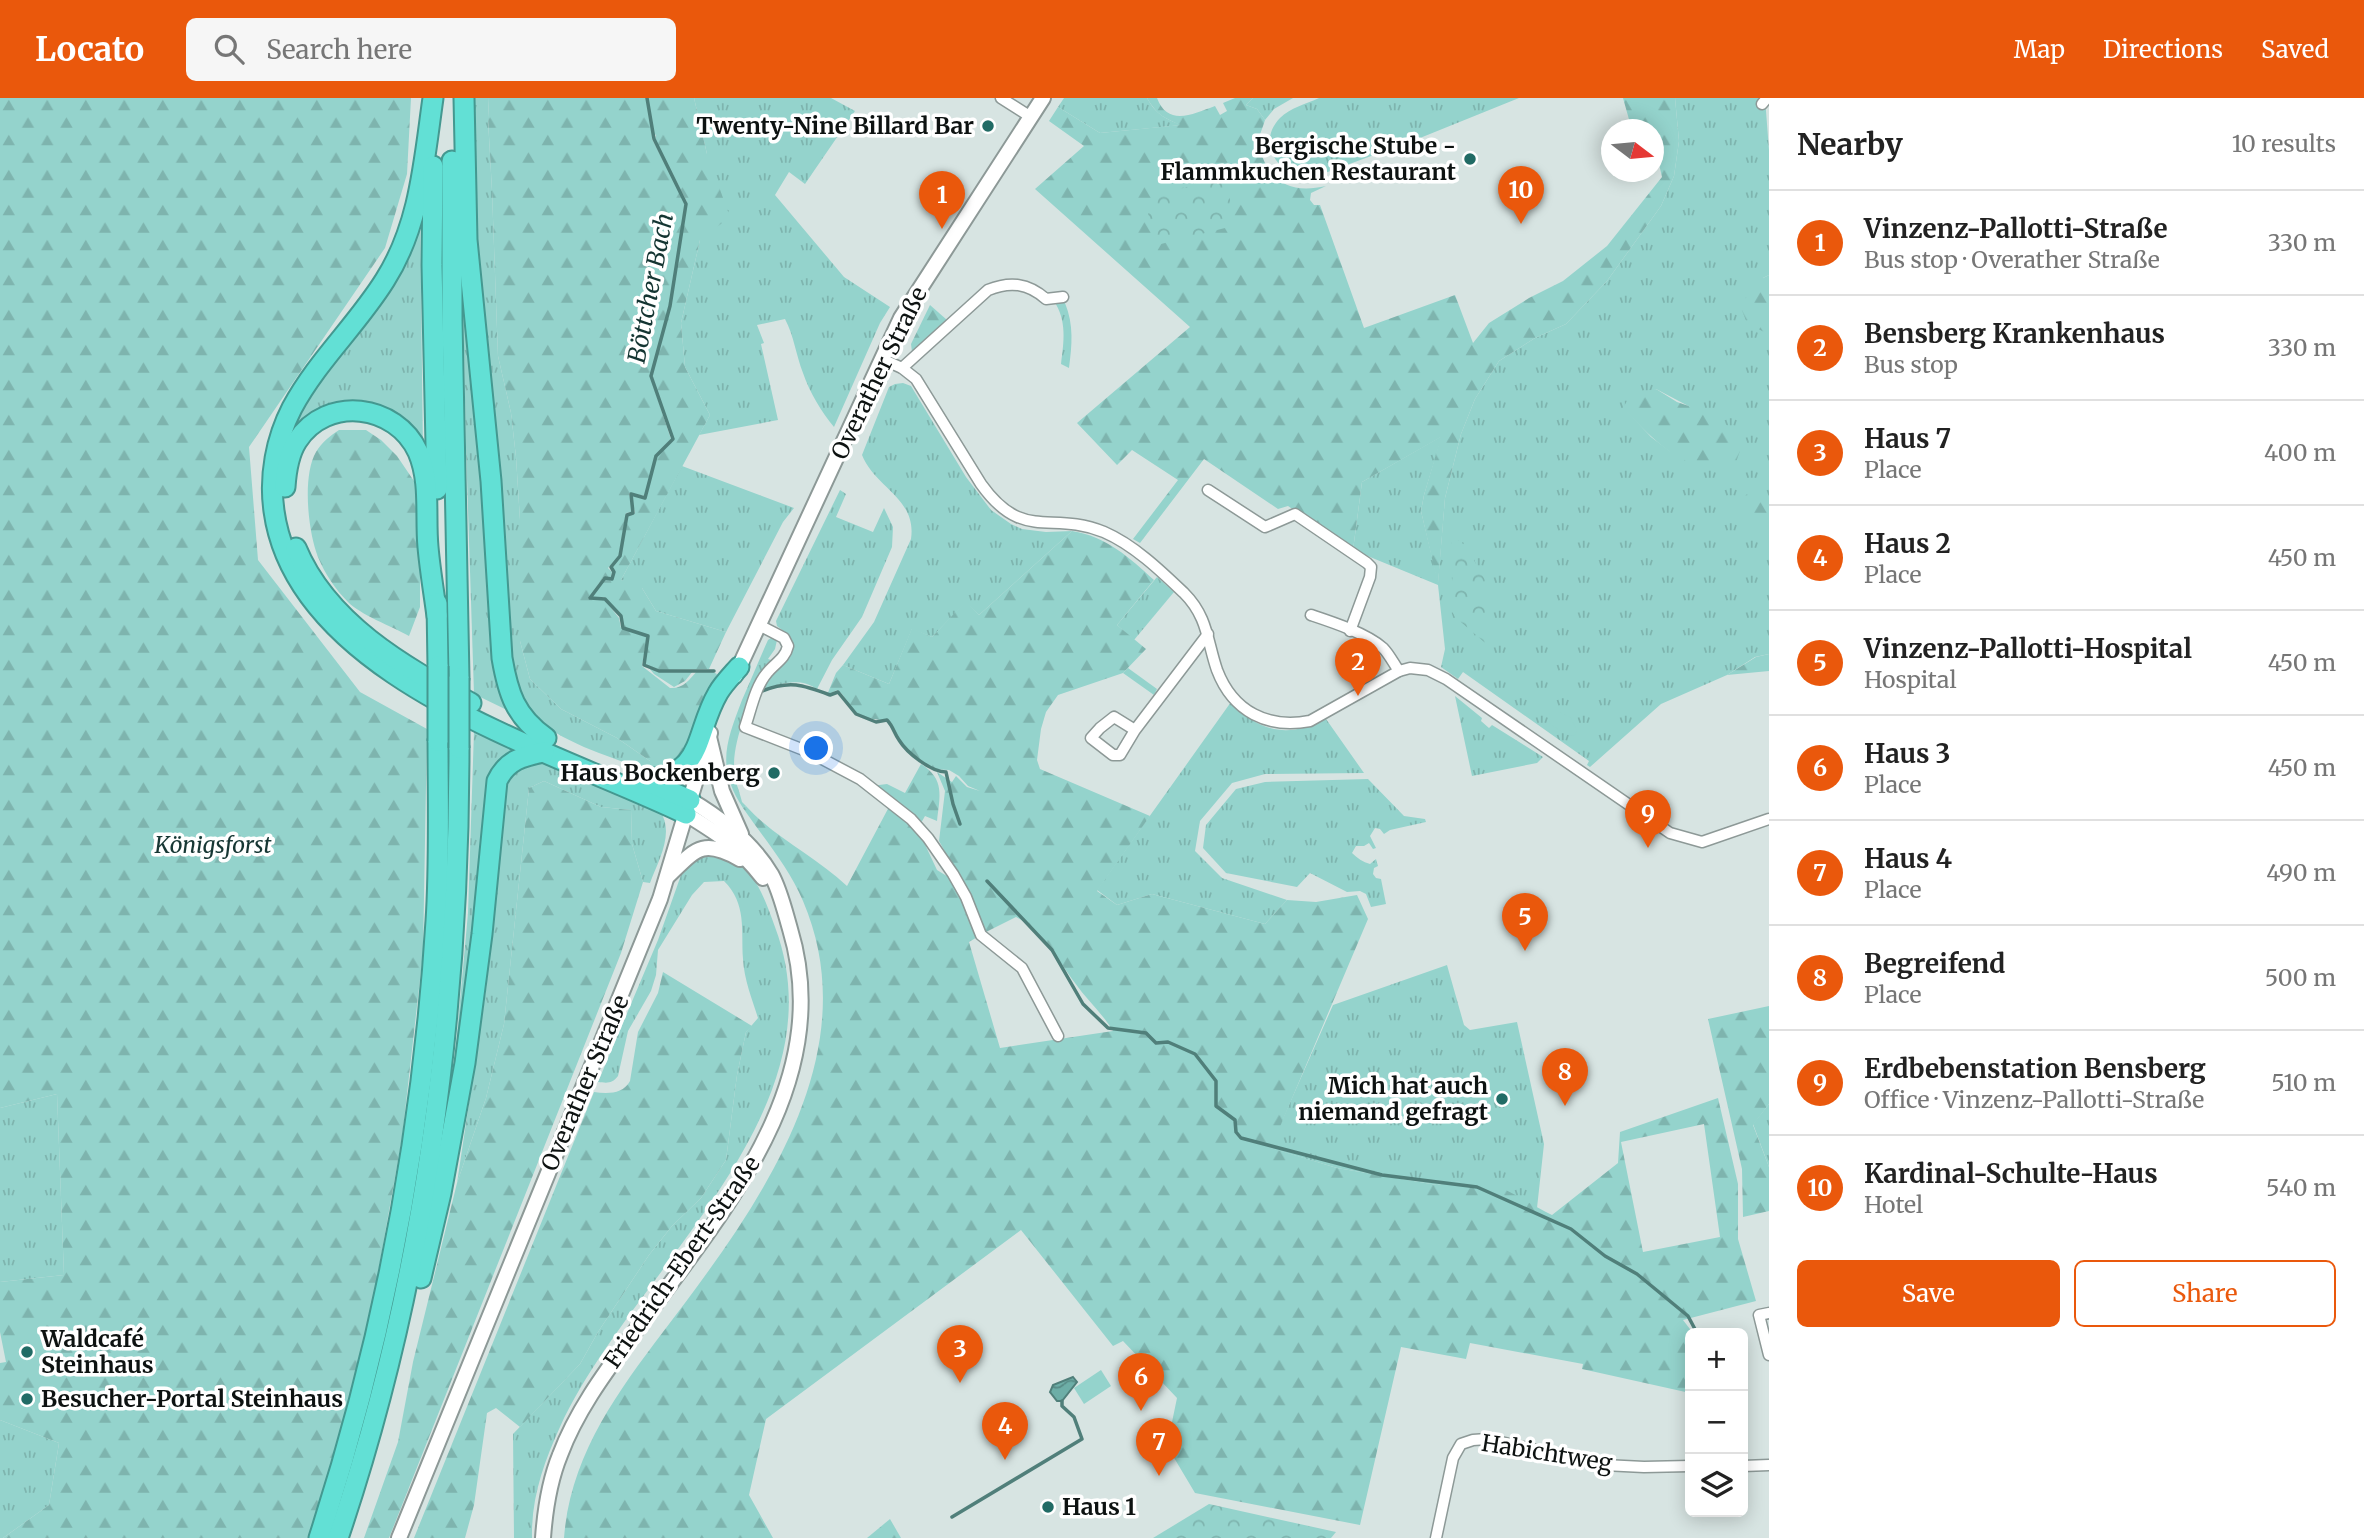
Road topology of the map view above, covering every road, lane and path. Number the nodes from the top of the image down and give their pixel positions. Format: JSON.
{"nodes":[{"id":1,"x":434,"y":98,"type":"edge"},
{"id":2,"x":454,"y":98,"type":"edge"},
{"id":3,"x":464,"y":98,"type":"edge"},
{"id":4,"x":1002,"y":98,"type":"edge"},
{"id":5,"x":1043,"y":98,"type":"edge"},
{"id":6,"x":1031,"y":117,"type":"junction"},
{"id":7,"x":1063,"y":297,"type":"dead end"},
{"id":8,"x":882,"y":359,"type":"junction"},
{"id":9,"x":902,"y":368,"type":"junction"},
{"id":10,"x":1208,"y":490,"type":"dead end"},
{"id":11,"x":1311,"y":615,"type":"dead end"},
{"id":12,"x":437,"y":616,"type":"junction"},
{"id":13,"x":759,"y":625,"type":"junction"},
{"id":14,"x":1350,"y":631,"type":"junction"},
{"id":15,"x":1208,"y":634,"type":"junction"},
{"id":16,"x":739,"y":667,"type":"junction"},
{"id":17,"x":1399,"y":671,"type":"junction"},
{"id":18,"x":1135,"y":730,"type":"dead end"},
{"id":19,"x":709,"y":736,"type":"junction"},
{"id":20,"x":545,"y":745,"type":"junction"},
{"id":21,"x":641,"y":779,"type":"junction"},
{"id":22,"x":688,"y":807,"type":"junction"},
{"id":23,"x":1769,"y":819,"type":"edge"},
{"id":24,"x":743,"y":838,"type":"junction"},
{"id":25,"x":756,"y":869,"type":"junction"},
{"id":26,"x":668,"y":876,"type":"junction"},
{"id":27,"x":780,"y":898,"type":"junction"},
{"id":28,"x":1058,"y":1035,"type":"dead end"},
{"id":29,"x":1764,"y":1314,"type":"edge"},
{"id":30,"x":1769,"y":1355,"type":"edge"},
{"id":31,"x":1769,"y":1465,"type":"edge"},
{"id":32,"x":1685,"y":1466,"type":"edge"},
{"id":33,"x":1748,"y":1466,"type":"edge"},
{"id":34,"x":357,"y":1483,"type":"junction"},
{"id":35,"x":319,"y":1538,"type":"edge"},
{"id":36,"x":338,"y":1538,"type":"edge"},
{"id":37,"x":399,"y":1538,"type":"edge"},
{"id":38,"x":543,"y":1538,"type":"edge"},
{"id":39,"x":1436,"y":1538,"type":"edge"}],
"edges":[{"from":1,"to":12,"type":"highway"},
{"from":1,"to":20,"type":"highway"},
{"from":2,"to":34,"type":"highway","bridge":true},
{"from":3,"to":20,"type":"highway"},
{"from":4,"to":6,"type":"street"},
{"from":5,"to":6,"type":"main road","name":"Overather Straße"},
{"from":6,"to":8,"type":"main road","name":"Overather Straße"},
{"from":7,"to":9,"type":"street"},
{"from":8,"to":9,"type":"street"},
{"from":8,"to":13,"type":"main road","name":"Overather Straße"},
{"from":9,"to":15,"type":"street"},
{"from":10,"to":14,"type":"street"},
{"from":11,"to":14,"type":"street"},
{"from":12,"to":20,"type":"highway"},
{"from":12,"to":35,"type":"highway","bridge":true},
{"from":13,"to":16,"type":"main road","name":"Overather Straße"},
{"from":13,"to":28,"type":"street"},
{"from":14,"to":17,"type":"street"},
{"from":15,"to":17,"type":"street"},
{"from":15,"to":18,"type":"street"},
{"from":16,"to":19,"type":"main road","name":"Overather Straße"},
{"from":16,"to":21,"type":"highway"},
{"from":17,"to":23,"type":"street"},
{"from":19,"to":22,"type":"main road","name":"Overather Straße"},
{"from":19,"to":24,"type":"main road"},
{"from":20,"to":21,"type":"highway"},
{"from":20,"to":22,"type":"highway"},
{"from":20,"to":34,"type":"highway"},
{"from":21,"to":22,"type":"highway"},
{"from":22,"to":24,"type":"main road"},
{"from":22,"to":25,"type":"main road"},
{"from":22,"to":26,"type":"main road","name":"Overather Straße"},
{"from":24,"to":27,"type":"main road"},
{"from":25,"to":26,"type":"main road"},
{"from":25,"to":27,"type":"main road"},
{"from":26,"to":37,"type":"main road","name":"Overather Straße"},
{"from":27,"to":38,"type":"main road","name":"Friedrich-Ebert-Straße"},
{"from":29,"to":30,"type":"street"},
{"from":31,"to":33,"type":"street"},
{"from":32,"to":39,"type":"street","name":"Habichtweg"},
{"from":34,"to":36,"type":"highway"}]}
